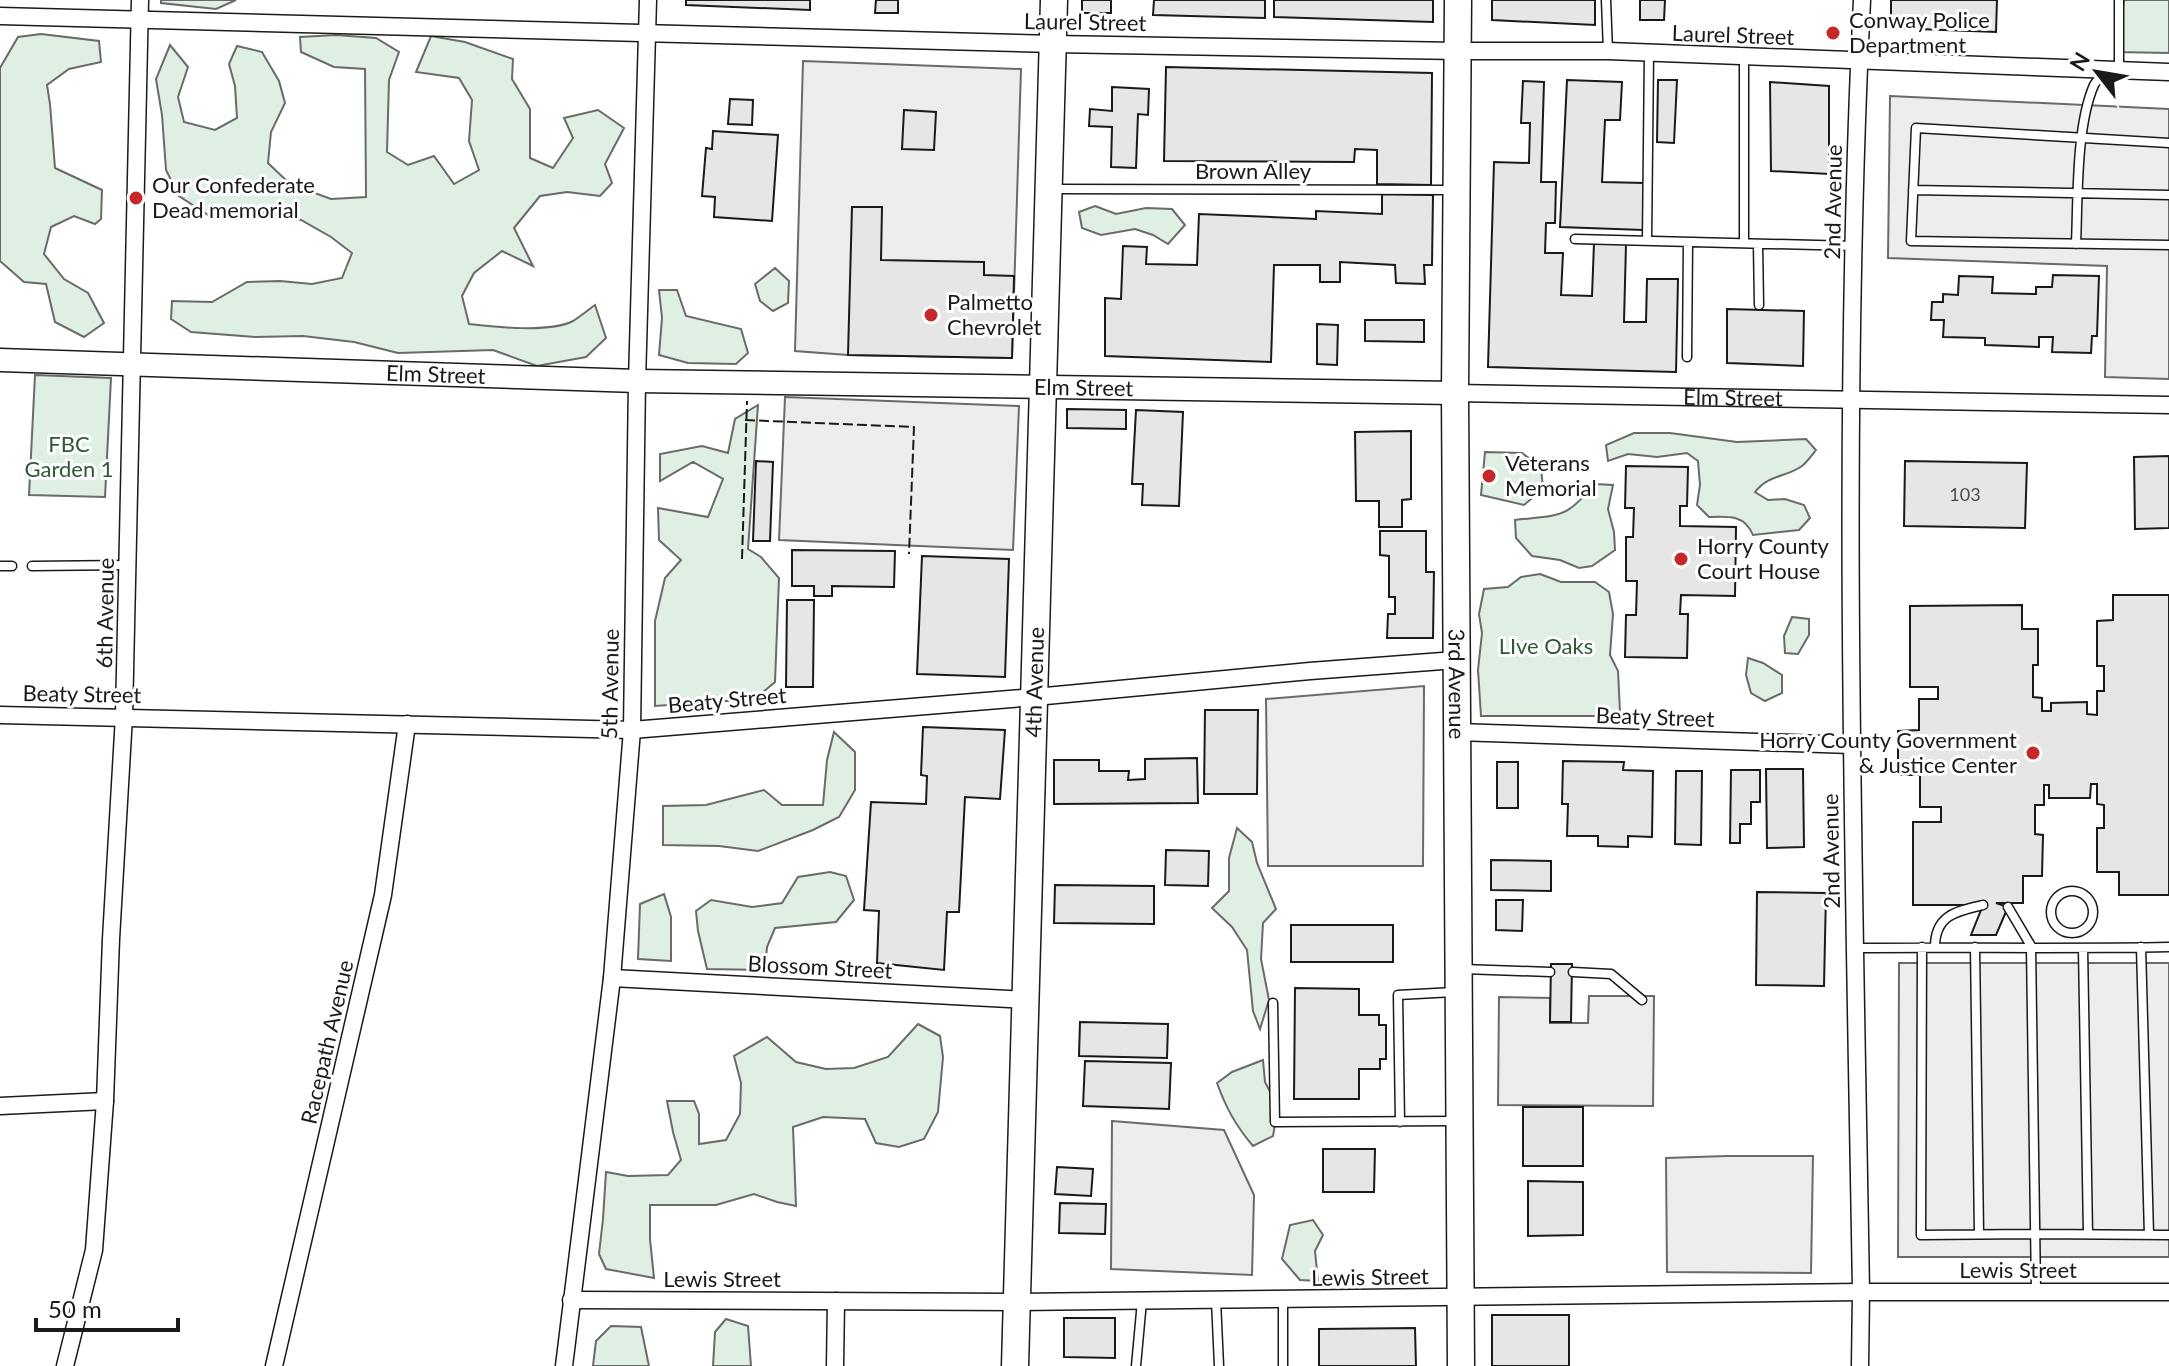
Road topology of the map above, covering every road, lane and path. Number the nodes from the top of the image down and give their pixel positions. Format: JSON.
{"nodes":[{"id":1,"x":140,"y":0,"type":"edge"},
{"id":2,"x":648,"y":0,"type":"edge"},
{"id":3,"x":1054,"y":0,"type":"edge"},
{"id":4,"x":1458,"y":0,"type":"edge"},
{"id":5,"x":1606,"y":0,"type":"edge"},
{"id":6,"x":1862,"y":0,"type":"edge"},
{"id":7,"x":2119,"y":0,"type":"edge"},
{"id":8,"x":0,"y":16,"type":"edge"},
{"id":9,"x":139,"y":20,"type":"junction"},
{"id":10,"x":647,"y":34,"type":"junction"},
{"id":11,"x":1053,"y":44,"type":"junction"},
{"id":12,"x":1458,"y":51,"type":"junction"},
{"id":13,"x":1608,"y":51,"type":"junction"},
{"id":14,"x":1649,"y":53,"type":"junction"},
{"id":15,"x":1744,"y":57,"type":"junction"},
{"id":16,"x":1859,"y":62,"type":"junction"},
{"id":17,"x":2113,"y":70,"type":"junction"},
{"id":18,"x":2169,"y":72,"type":"edge"},
{"id":19,"x":2082,"y":139,"type":"junction"},
{"id":20,"x":2169,"y":143,"type":"edge"},
{"id":21,"x":1049,"y":188,"type":"junction"},
{"id":22,"x":1457,"y":190,"type":"junction"},
{"id":23,"x":1913,"y":190,"type":"junction"},
{"id":24,"x":2079,"y":193,"type":"junction"},
{"id":25,"x":2169,"y":195,"type":"edge"},
{"id":26,"x":1575,"y":239,"type":"dead end"},
{"id":27,"x":1647,"y":241,"type":"junction"},
{"id":28,"x":1688,"y":242,"type":"junction"},
{"id":29,"x":1744,"y":243,"type":"junction"},
{"id":30,"x":1758,"y":244,"type":"junction"},
{"id":31,"x":2076,"y":244,"type":"junction"},
{"id":32,"x":2169,"y":245,"type":"edge"},
{"id":33,"x":1854,"y":246,"type":"junction"},
{"id":34,"x":1759,"y":305,"type":"dead end"},
{"id":35,"x":1687,"y":357,"type":"dead end"},
{"id":36,"x":0,"y":360,"type":"edge"},
{"id":37,"x":132,"y":363,"type":"junction"},
{"id":38,"x":637,"y":381,"type":"junction"},
{"id":39,"x":1043,"y":387,"type":"junction"},
{"id":40,"x":1455,"y":393,"type":"junction"},
{"id":41,"x":1850,"y":400,"type":"junction"},
{"id":42,"x":2169,"y":405,"type":"edge"},
{"id":43,"x":128,"y":565,"type":"junction"},
{"id":44,"x":0,"y":566,"type":"edge"},
{"id":45,"x":12,"y":566,"type":"dead end"},
{"id":46,"x":32,"y":566,"type":"dead end"},
{"id":47,"x":1456,"y":660,"type":"junction"},
{"id":48,"x":1035,"y":697,"type":"junction"},
{"id":49,"x":0,"y":715,"type":"edge"},
{"id":50,"x":124,"y":716,"type":"junction"},
{"id":51,"x":407,"y":724,"type":"junction"},
{"id":52,"x":632,"y":730,"type":"junction"},
{"id":53,"x":1456,"y":732,"type":"junction"},
{"id":54,"x":1851,"y":745,"type":"junction"},
{"id":55,"x":1983,"y":905,"type":"dead end"},
{"id":56,"x":2008,"y":907,"type":"dead end"},
{"id":57,"x":2072,"y":932,"type":"junction"},
{"id":58,"x":2031,"y":946,"type":"junction"},
{"id":59,"x":1922,"y":947,"type":"junction"},
{"id":60,"x":1935,"y":947,"type":"junction"},
{"id":61,"x":1975,"y":947,"type":"junction"},
{"id":62,"x":2141,"y":947,"type":"junction"},
{"id":63,"x":2169,"y":947,"type":"edge"},
{"id":64,"x":1855,"y":948,"type":"junction"},
{"id":65,"x":2073,"y":948,"type":"junction"},
{"id":66,"x":2083,"y":948,"type":"junction"},
{"id":67,"x":1550,"y":972,"type":"dead end"},
{"id":68,"x":1573,"y":972,"type":"dead end"},
{"id":69,"x":612,"y":978,"type":"junction"},
{"id":70,"x":1458,"y":981,"type":"junction"},
{"id":71,"x":1026,"y":1000,"type":"junction"},
{"id":72,"x":1642,"y":1000,"type":"dead end"},
{"id":73,"x":1273,"y":1003,"type":"dead end"},
{"id":74,"x":105,"y":1101,"type":"junction"},
{"id":75,"x":0,"y":1106,"type":"edge"},
{"id":76,"x":1459,"y":1121,"type":"junction"},
{"id":77,"x":1400,"y":1122,"type":"junction"},
{"id":78,"x":1979,"y":1234,"type":"junction"},
{"id":79,"x":2035,"y":1234,"type":"junction"},
{"id":80,"x":2088,"y":1234,"type":"junction"},
{"id":81,"x":2149,"y":1235,"type":"junction"},
{"id":82,"x":2169,"y":1235,"type":"edge"},
{"id":83,"x":1861,"y":1292,"type":"junction"},
{"id":84,"x":2036,"y":1292,"type":"junction"},
{"id":85,"x":2169,"y":1292,"type":"edge"},
{"id":86,"x":1461,"y":1298,"type":"junction"},
{"id":87,"x":571,"y":1300,"type":"junction"},
{"id":88,"x":1216,"y":1300,"type":"junction"},
{"id":89,"x":1283,"y":1300,"type":"junction"},
{"id":90,"x":836,"y":1301,"type":"junction"},
{"id":91,"x":1142,"y":1301,"type":"junction"},
{"id":92,"x":1017,"y":1302,"type":"junction"},
{"id":93,"x":65,"y":1366,"type":"edge"},
{"id":94,"x":274,"y":1366,"type":"edge"},
{"id":95,"x":564,"y":1366,"type":"edge"},
{"id":96,"x":835,"y":1366,"type":"edge"},
{"id":97,"x":1015,"y":1366,"type":"edge"},
{"id":98,"x":1136,"y":1366,"type":"edge"},
{"id":99,"x":1219,"y":1366,"type":"edge"},
{"id":100,"x":1283,"y":1366,"type":"edge"},
{"id":101,"x":1461,"y":1366,"type":"edge"},
{"id":102,"x":1860,"y":1366,"type":"edge"}],
"edges":[{"from":1,"to":9,"type":"street","name":"6th Avenue"},
{"from":2,"to":10,"type":"street","name":"5th Avenue"},
{"from":3,"to":11,"type":"main road","name":"4th Avenue"},
{"from":4,"to":12,"type":"main road","name":"3rd Avenue"},
{"from":5,"to":13,"type":"lane"},
{"from":6,"to":16,"type":"street","name":"2nd Avenue"},
{"from":7,"to":17,"type":"lane"},
{"from":8,"to":9,"type":"street","name":"Laurel Street"},
{"from":9,"to":10,"type":"street","name":"Laurel Street"},
{"from":9,"to":37,"type":"street","name":"6th Avenue"},
{"from":10,"to":11,"type":"street","name":"Laurel Street"},
{"from":10,"to":38,"type":"street","name":"5th Avenue"},
{"from":11,"to":12,"type":"street","name":"Laurel Street"},
{"from":11,"to":21,"type":"main road","name":"4th Avenue"},
{"from":12,"to":13,"type":"street","name":"Laurel Street"},
{"from":12,"to":22,"type":"main road","name":"3rd Avenue"},
{"from":13,"to":14,"type":"street","name":"Laurel Street"},
{"from":14,"to":15,"type":"street","name":"Laurel Street"},
{"from":14,"to":27,"type":"lane"},
{"from":15,"to":16,"type":"street","name":"Laurel Street"},
{"from":15,"to":29,"type":"lane"},
{"from":16,"to":17,"type":"street","name":"Laurel Street"},
{"from":16,"to":33,"type":"street","name":"2nd Avenue"},
{"from":17,"to":18,"type":"street","name":"Laurel Street"},
{"from":17,"to":19,"type":"lane"},
{"from":19,"to":20,"type":"lane"},
{"from":19,"to":23,"type":"lane"},
{"from":19,"to":24,"type":"lane"},
{"from":21,"to":22,"type":"lane","name":"Brown Alley"},
{"from":21,"to":39,"type":"main road","name":"4th Avenue"},
{"from":22,"to":40,"type":"main road","name":"3rd Avenue"},
{"from":23,"to":24,"type":"lane"},
{"from":23,"to":31,"type":"lane"},
{"from":24,"to":25,"type":"lane"},
{"from":24,"to":31,"type":"lane"},
{"from":26,"to":27,"type":"lane"},
{"from":27,"to":28,"type":"lane"},
{"from":28,"to":29,"type":"lane"},
{"from":28,"to":35,"type":"lane"},
{"from":29,"to":30,"type":"lane"},
{"from":30,"to":33,"type":"lane"},
{"from":30,"to":34,"type":"lane"},
{"from":31,"to":32,"type":"lane"},
{"from":33,"to":41,"type":"street","name":"2nd Avenue"},
{"from":36,"to":37,"type":"street","name":"Elm Street"},
{"from":37,"to":38,"type":"street","name":"Elm Street"},
{"from":37,"to":43,"type":"street","name":"6th Avenue"},
{"from":38,"to":39,"type":"street","name":"Elm Street"},
{"from":38,"to":52,"type":"street","name":"5th Avenue"},
{"from":39,"to":40,"type":"street","name":"Elm Street"},
{"from":39,"to":48,"type":"main road","name":"4th Avenue"},
{"from":40,"to":41,"type":"street","name":"Elm Street"},
{"from":40,"to":47,"type":"main road","name":"3rd Avenue"},
{"from":41,"to":42,"type":"street","name":"Elm Street"},
{"from":41,"to":54,"type":"street","name":"2nd Avenue"},
{"from":43,"to":46,"type":"lane"},
{"from":43,"to":50,"type":"street","name":"6th Avenue"},
{"from":44,"to":45,"type":"lane"},
{"from":47,"to":48,"type":"street","name":"Beaty Street"},
{"from":47,"to":53,"type":"main road","name":"3rd Avenue"},
{"from":48,"to":52,"type":"street","name":"Beaty Street"},
{"from":48,"to":71,"type":"main road","name":"4th Avenue"},
{"from":49,"to":50,"type":"street","name":"Beaty Street"},
{"from":50,"to":51,"type":"street","name":"Beaty Street"},
{"from":50,"to":74,"type":"street","name":"6th Avenue"},
{"from":51,"to":52,"type":"street","name":"Beaty Street"},
{"from":51,"to":94,"type":"street","name":"Racepath Avenue"},
{"from":52,"to":69,"type":"street","name":"5th Avenue"},
{"from":53,"to":54,"type":"street","name":"Beaty Street"},
{"from":53,"to":70,"type":"main road","name":"3rd Avenue"},
{"from":54,"to":64,"type":"street","name":"2nd Avenue"},
{"from":55,"to":60,"type":"lane"},
{"from":56,"to":58,"type":"lane"},
{"from":57,"to":57,"type":"lane"},
{"from":57,"to":65,"type":"lane"},
{"from":58,"to":61,"type":"lane"},
{"from":58,"to":65,"type":"lane"},
{"from":58,"to":79,"type":"lane"},
{"from":59,"to":60,"type":"lane"},
{"from":59,"to":64,"type":"lane"},
{"from":59,"to":78,"type":"lane"},
{"from":60,"to":61,"type":"lane"},
{"from":61,"to":78,"type":"lane"},
{"from":62,"to":63,"type":"lane"},
{"from":62,"to":66,"type":"lane"},
{"from":62,"to":81,"type":"lane"},
{"from":64,"to":83,"type":"street","name":"2nd Avenue"},
{"from":65,"to":66,"type":"lane"},
{"from":66,"to":80,"type":"lane"},
{"from":67,"to":70,"type":"lane"},
{"from":68,"to":72,"type":"lane"},
{"from":69,"to":71,"type":"street","name":"Blossom Street"},
{"from":69,"to":87,"type":"street","name":"5th Avenue"},
{"from":70,"to":76,"type":"main road","name":"3rd Avenue"},
{"from":70,"to":77,"type":"lane"},
{"from":71,"to":92,"type":"main road","name":"4th Avenue"},
{"from":73,"to":77,"type":"lane"},
{"from":74,"to":75,"type":"street"},
{"from":74,"to":93,"type":"street","name":"6th Avenue"},
{"from":76,"to":77,"type":"lane"},
{"from":76,"to":86,"type":"main road","name":"3rd Avenue"},
{"from":78,"to":79,"type":"lane"},
{"from":79,"to":80,"type":"lane"},
{"from":79,"to":84,"type":"lane"},
{"from":80,"to":81,"type":"lane"},
{"from":81,"to":82,"type":"lane"},
{"from":83,"to":84,"type":"street","name":"Lewis Street"},
{"from":83,"to":86,"type":"street","name":"Lewis Street"},
{"from":83,"to":102,"type":"street","name":"2nd Avenue"},
{"from":84,"to":85,"type":"street","name":"Lewis Street"},
{"from":86,"to":89,"type":"street","name":"Lewis Street"},
{"from":86,"to":101,"type":"main road","name":"3rd Avenue"},
{"from":87,"to":90,"type":"street","name":"Lewis Street"},
{"from":87,"to":95,"type":"street","name":"5th Avenue"},
{"from":88,"to":89,"type":"street","name":"Lewis Street"},
{"from":88,"to":91,"type":"street","name":"Lewis Street"},
{"from":88,"to":99,"type":"lane"},
{"from":89,"to":100,"type":"lane"},
{"from":90,"to":92,"type":"street","name":"Lewis Street"},
{"from":90,"to":96,"type":"street"},
{"from":91,"to":92,"type":"street","name":"Lewis Street"},
{"from":91,"to":98,"type":"lane"},
{"from":92,"to":97,"type":"main road","name":"4th Avenue"}]}
